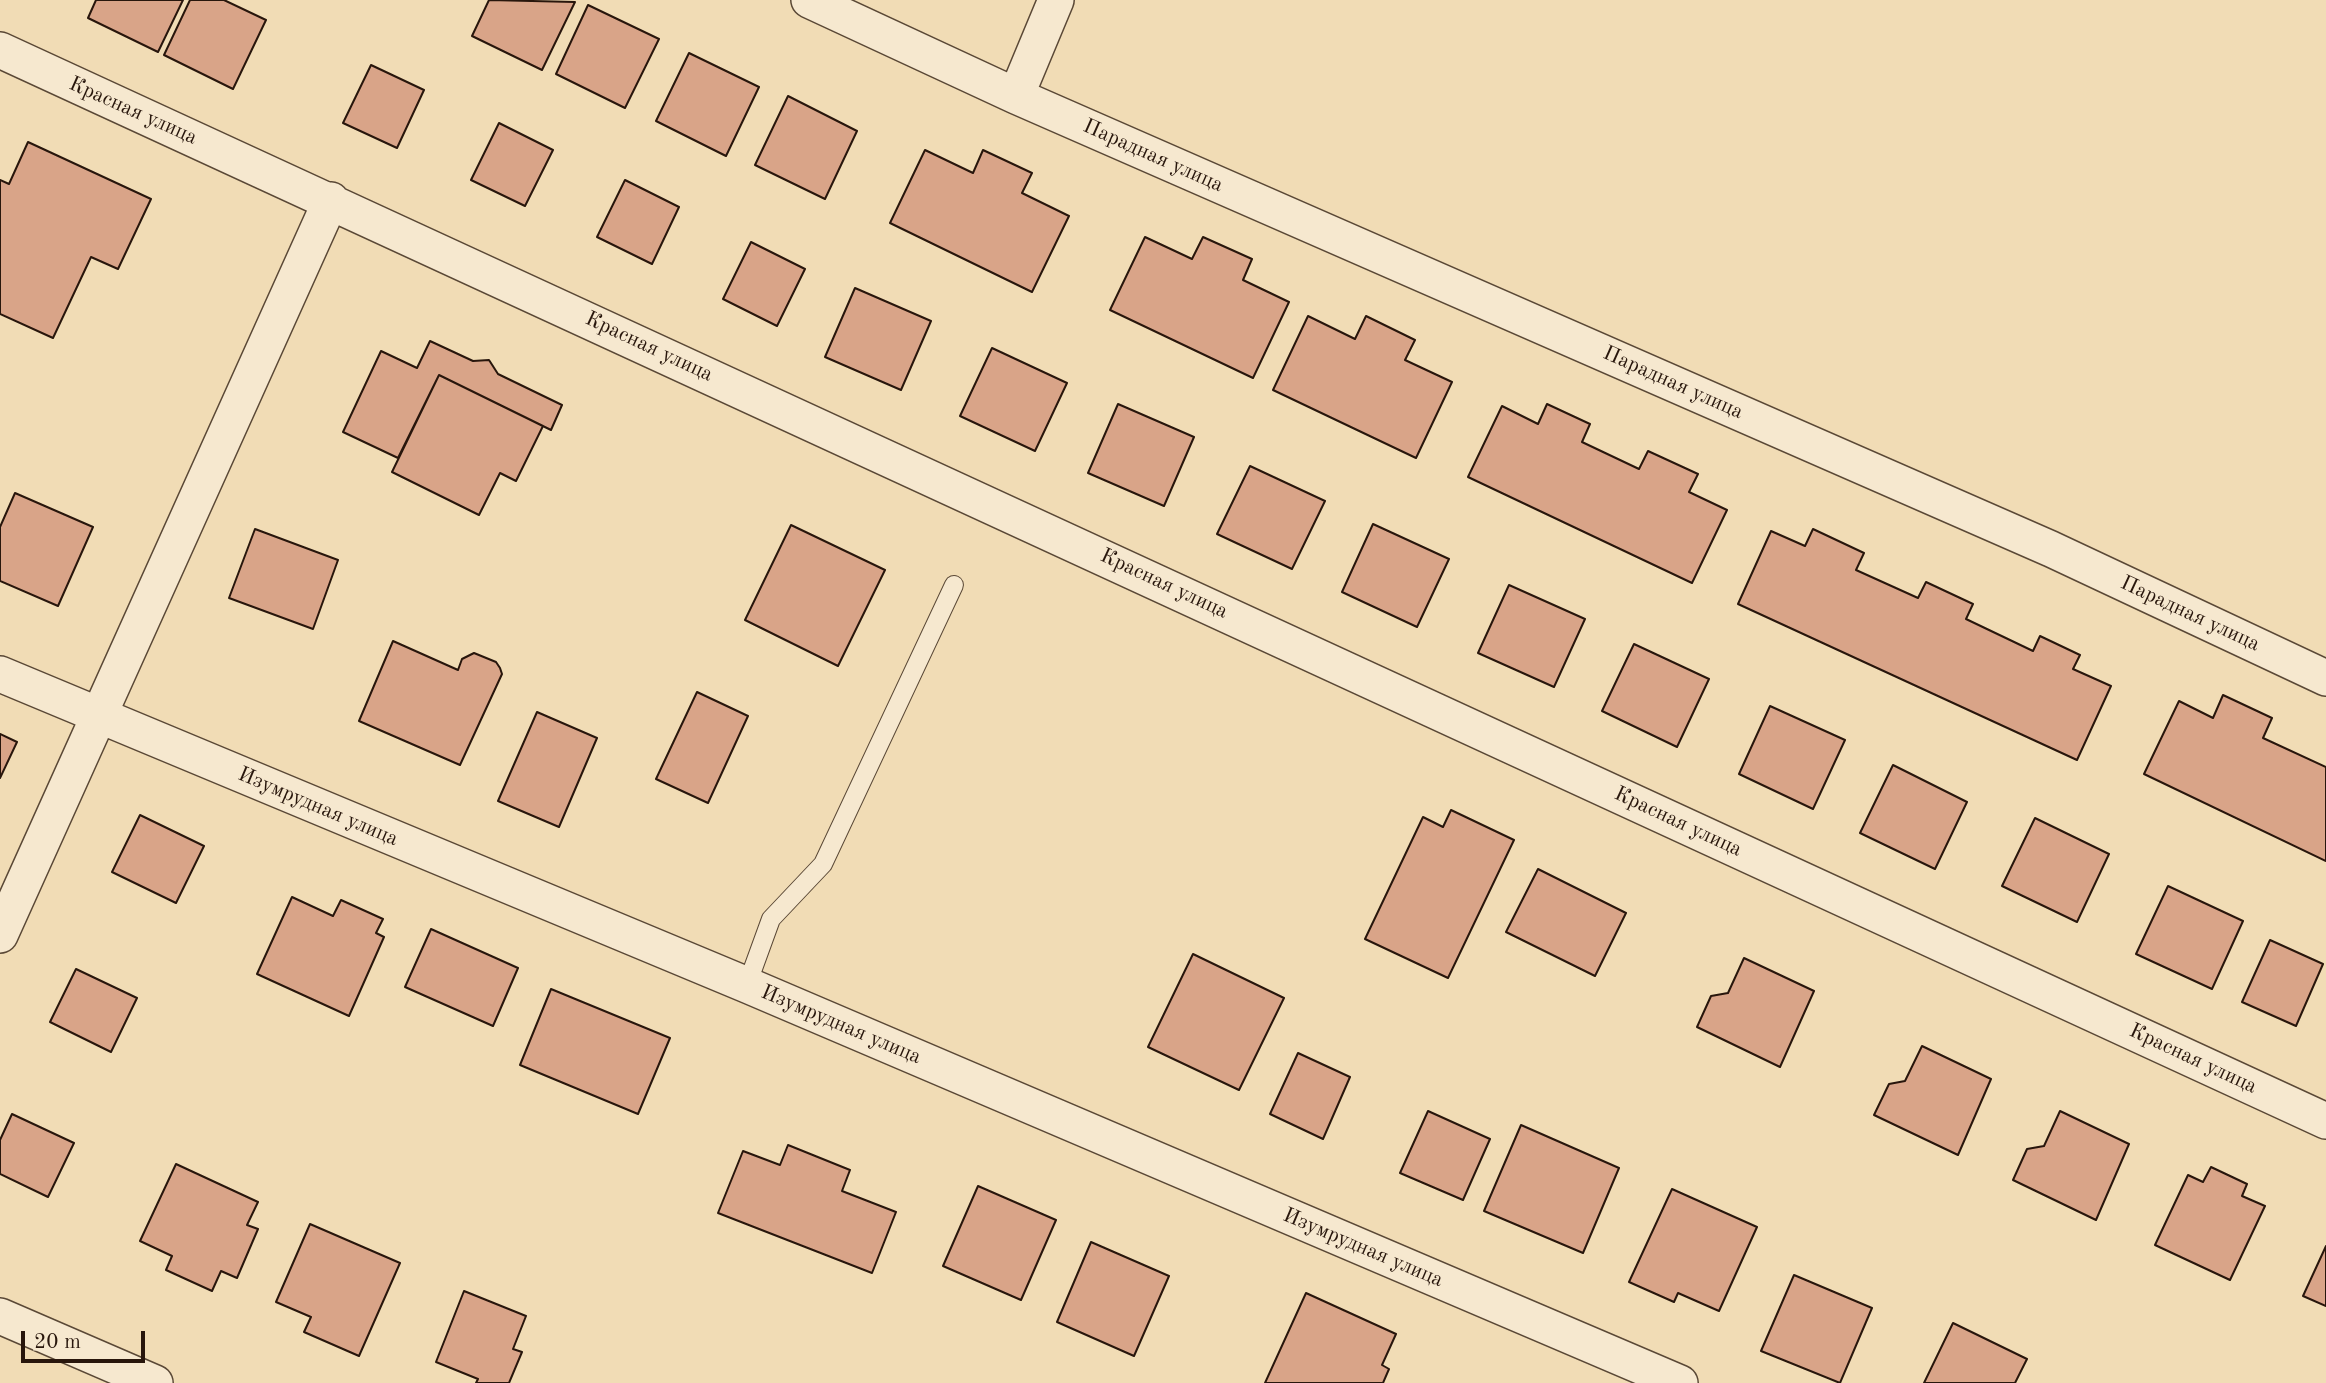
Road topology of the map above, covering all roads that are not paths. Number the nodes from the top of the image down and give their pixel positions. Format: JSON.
{"nodes":[{"id":1,"x":809,"y":0,"type":"edge"},
{"id":2,"x":1056,"y":0,"type":"edge"},
{"id":3,"x":0,"y":50,"type":"edge"},
{"id":4,"x":1016,"y":96,"type":"junction"},
{"id":5,"x":331,"y":200,"type":"junction"},
{"id":6,"x":954,"y":585,"type":"dead end"},
{"id":7,"x":0,"y":674,"type":"edge"},
{"id":8,"x":2326,"y":678,"type":"edge"},
{"id":9,"x":97,"y":715,"type":"junction"},
{"id":10,"x":0,"y":934,"type":"edge"},
{"id":11,"x":747,"y":985,"type":"junction"},
{"id":12,"x":2326,"y":1121,"type":"edge"},
{"id":13,"x":0,"y":1316,"type":"edge"},
{"id":14,"x":155,"y":1383,"type":"edge"},
{"id":15,"x":1680,"y":1383,"type":"edge"}],
"edges":[{"from":1,"to":4,"type":"street","name":"Парадная улица"},
{"from":2,"to":4,"type":"street"},
{"from":3,"to":5,"type":"street","name":"Красная улица"},
{"from":4,"to":8,"type":"street","name":"Парадная улица"},
{"from":5,"to":9,"type":"street"},
{"from":5,"to":12,"type":"street","name":"Красная улица"},
{"from":6,"to":11,"type":"lane"},
{"from":7,"to":9,"type":"street","name":"Изумрудная улица"},
{"from":9,"to":10,"type":"street"},
{"from":9,"to":11,"type":"street","name":"Изумрудная улица"},
{"from":11,"to":15,"type":"street","name":"Изумрудная улица"},
{"from":13,"to":14,"type":"street"}]}
